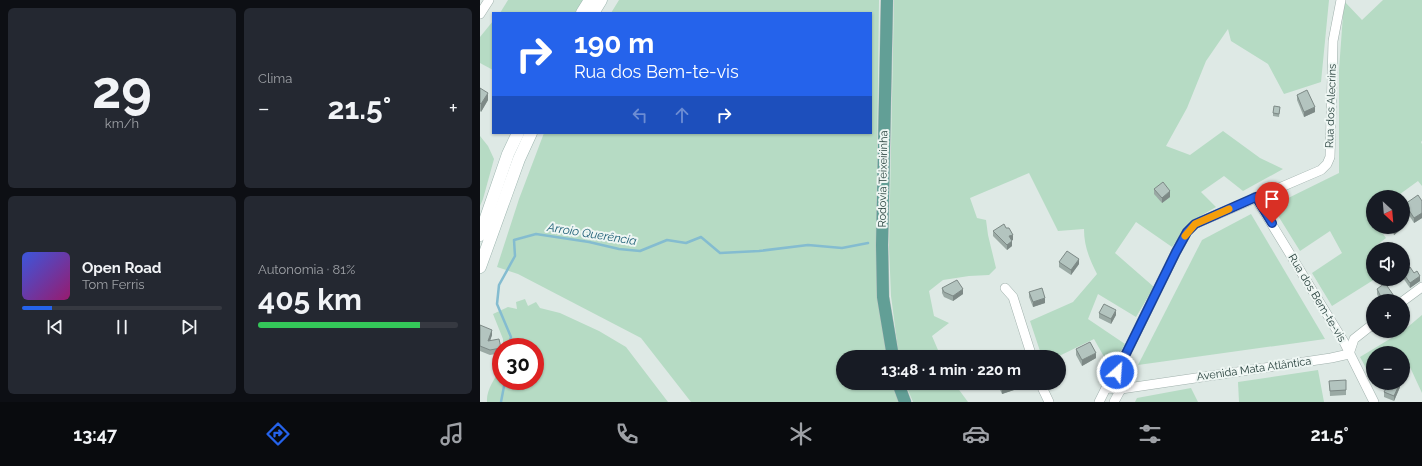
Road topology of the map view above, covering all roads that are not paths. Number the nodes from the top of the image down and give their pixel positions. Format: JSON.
{"nodes":[{"id":1,"x":489,"y":0,"type":"edge"},
{"id":2,"x":590,"y":0,"type":"edge"},
{"id":3,"x":601,"y":0,"type":"edge"},
{"id":4,"x":888,"y":0,"type":"edge"},
{"id":5,"x":1341,"y":0,"type":"edge"},
{"id":6,"x":583,"y":12,"type":"edge"},
{"id":7,"x":594,"y":12,"type":"edge"},
{"id":8,"x":480,"y":14,"type":"edge"},
{"id":9,"x":518,"y":134,"type":"edge"},
{"id":10,"x":531,"y":134,"type":"edge"},
{"id":11,"x":1256,"y":197,"type":"junction"},
{"id":12,"x":480,"y":235,"type":"edge"},
{"id":13,"x":480,"y":266,"type":"edge"},
{"id":14,"x":1422,"y":287,"type":"edge"},
{"id":15,"x":1005,"y":288,"type":"dead end"},
{"id":16,"x":1410,"y":296,"type":"edge"},
{"id":17,"x":1366,"y":330,"type":"edge"},
{"id":18,"x":892,"y":350,"type":"edge"},
{"id":19,"x":1030,"y":350,"type":"edge"},
{"id":20,"x":1349,"y":354,"type":"junction"},
{"id":21,"x":1117,"y":372,"type":"junction"},
{"id":22,"x":1106,"y":388,"type":"junction"},
{"id":23,"x":1121,"y":389,"type":"junction"},
{"id":24,"x":901,"y":390,"type":"edge"},
{"id":25,"x":1043,"y":390,"type":"edge"},
{"id":26,"x":905,"y":402,"type":"edge"},
{"id":27,"x":1049,"y":402,"type":"edge"},
{"id":28,"x":1099,"y":402,"type":"edge"},
{"id":29,"x":1114,"y":402,"type":"edge"},
{"id":30,"x":1374,"y":402,"type":"edge"}],
"edges":[{"from":1,"to":8,"type":"street"},
{"from":2,"to":6,"type":"main road"},
{"from":3,"to":7,"type":"main road"},
{"from":4,"to":18,"type":"main road","name":"Rodovia Teixeirinha"},
{"from":5,"to":11,"type":"street","name":"Rua dos Alecrins"},
{"from":9,"to":12,"type":"main road"},
{"from":10,"to":13,"type":"main road"},
{"from":11,"to":20,"type":"street","name":"Rua dos Bem-te-vis"},
{"from":11,"to":21,"type":"street","name":"Rua dos Alecrins"},
{"from":14,"to":16,"type":"street"},
{"from":15,"to":19,"type":"street"},
{"from":17,"to":20,"type":"street"},
{"from":20,"to":23,"type":"street","name":"Avenida Mata Atlântica"},
{"from":20,"to":30,"type":"street","name":"Rua dos Bem-te-vis"},
{"from":21,"to":22,"type":"street","name":"Rua dos Alecrins"},
{"from":21,"to":23,"type":"street"},
{"from":22,"to":23,"type":"street","name":"Avenida Mata Atlântica"},
{"from":22,"to":28,"type":"street"},
{"from":23,"to":29,"type":"street"},
{"from":24,"to":26,"type":"main road"},
{"from":25,"to":27,"type":"street"}]}
